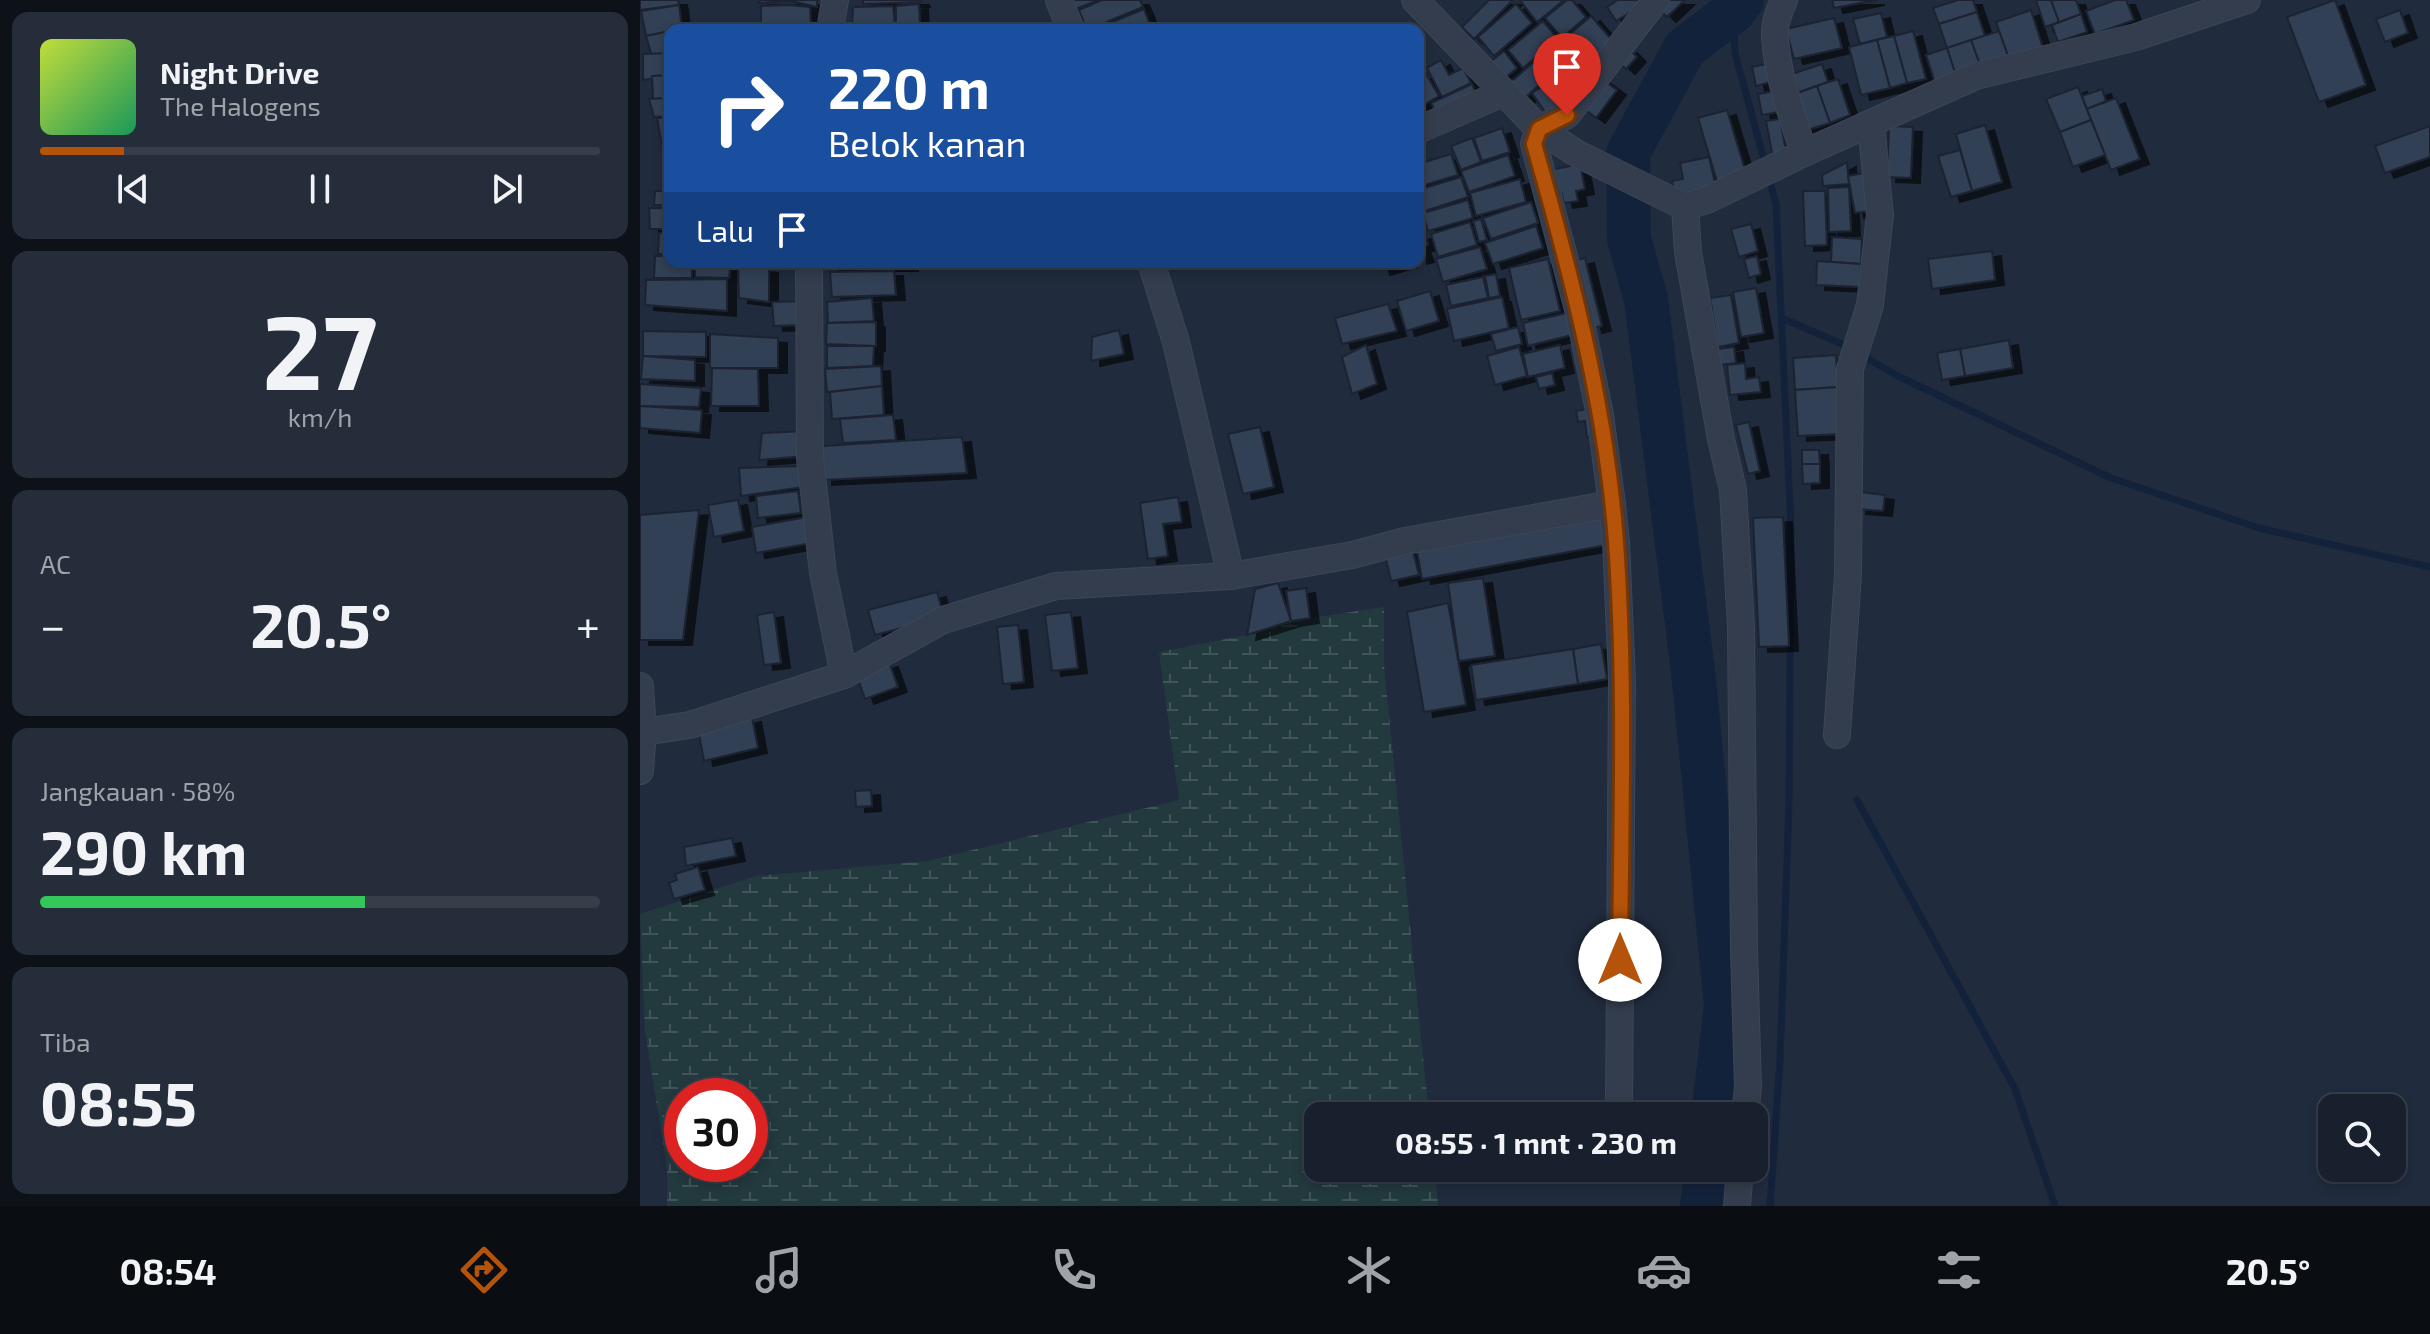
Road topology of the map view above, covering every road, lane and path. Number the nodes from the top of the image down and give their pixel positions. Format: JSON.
{"nodes":[{"id":1,"x":835,"y":0,"type":"edge"},
{"id":2,"x":1059,"y":0,"type":"edge"},
{"id":3,"x":1415,"y":0,"type":"edge"},
{"id":4,"x":1656,"y":0,"type":"edge"},
{"id":5,"x":1784,"y":0,"type":"edge"},
{"id":6,"x":2247,"y":0,"type":"edge"},
{"id":7,"x":831,"y":24,"type":"edge"},
{"id":8,"x":1069,"y":24,"type":"edge"},
{"id":9,"x":1505,"y":92,"type":"junction"},
{"id":10,"x":1871,"y":124,"type":"junction"},
{"id":11,"x":1424,"y":127,"type":"edge"},
{"id":12,"x":1539,"y":129,"type":"junction"},
{"id":13,"x":1794,"y":158,"type":"junction"},
{"id":14,"x":1686,"y":201,"type":"junction"},
{"id":15,"x":809,"y":268,"type":"edge"},
{"id":16,"x":1153,"y":268,"type":"edge"},
{"id":17,"x":1612,"y":504,"type":"junction"},
{"id":18,"x":1231,"y":576,"type":"junction"},
{"id":19,"x":844,"y":675,"type":"junction"},
{"id":20,"x":640,"y":686,"type":"edge"},
{"id":21,"x":643,"y":732,"type":"junction"},
{"id":22,"x":1837,"y":735,"type":"dead end"},
{"id":23,"x":640,"y":771,"type":"edge"},
{"id":24,"x":1619,"y":1102,"type":"edge"},
{"id":25,"x":1746,"y":1102,"type":"edge"},
{"id":26,"x":1739,"y":1182,"type":"edge"},
{"id":27,"x":1737,"y":1206,"type":"edge"}],
"edges":[{"from":1,"to":7,"type":"street"},
{"from":2,"to":8,"type":"street"},
{"from":3,"to":9,"type":"street"},
{"from":4,"to":12,"type":"street"},
{"from":5,"to":13,"type":"street"},
{"from":6,"to":10,"type":"street"},
{"from":9,"to":11,"type":"street"},
{"from":9,"to":12,"type":"street"},
{"from":10,"to":13,"type":"street"},
{"from":10,"to":22,"type":"street"},
{"from":12,"to":14,"type":"street"},
{"from":12,"to":17,"type":"street"},
{"from":13,"to":14,"type":"street"},
{"from":14,"to":25,"type":"street"},
{"from":15,"to":19,"type":"street"},
{"from":16,"to":18,"type":"street"},
{"from":17,"to":18,"type":"street"},
{"from":17,"to":24,"type":"street"},
{"from":18,"to":19,"type":"street"},
{"from":19,"to":21,"type":"street"},
{"from":20,"to":21,"type":"street"},
{"from":21,"to":23,"type":"street"},
{"from":26,"to":27,"type":"street"}]}
